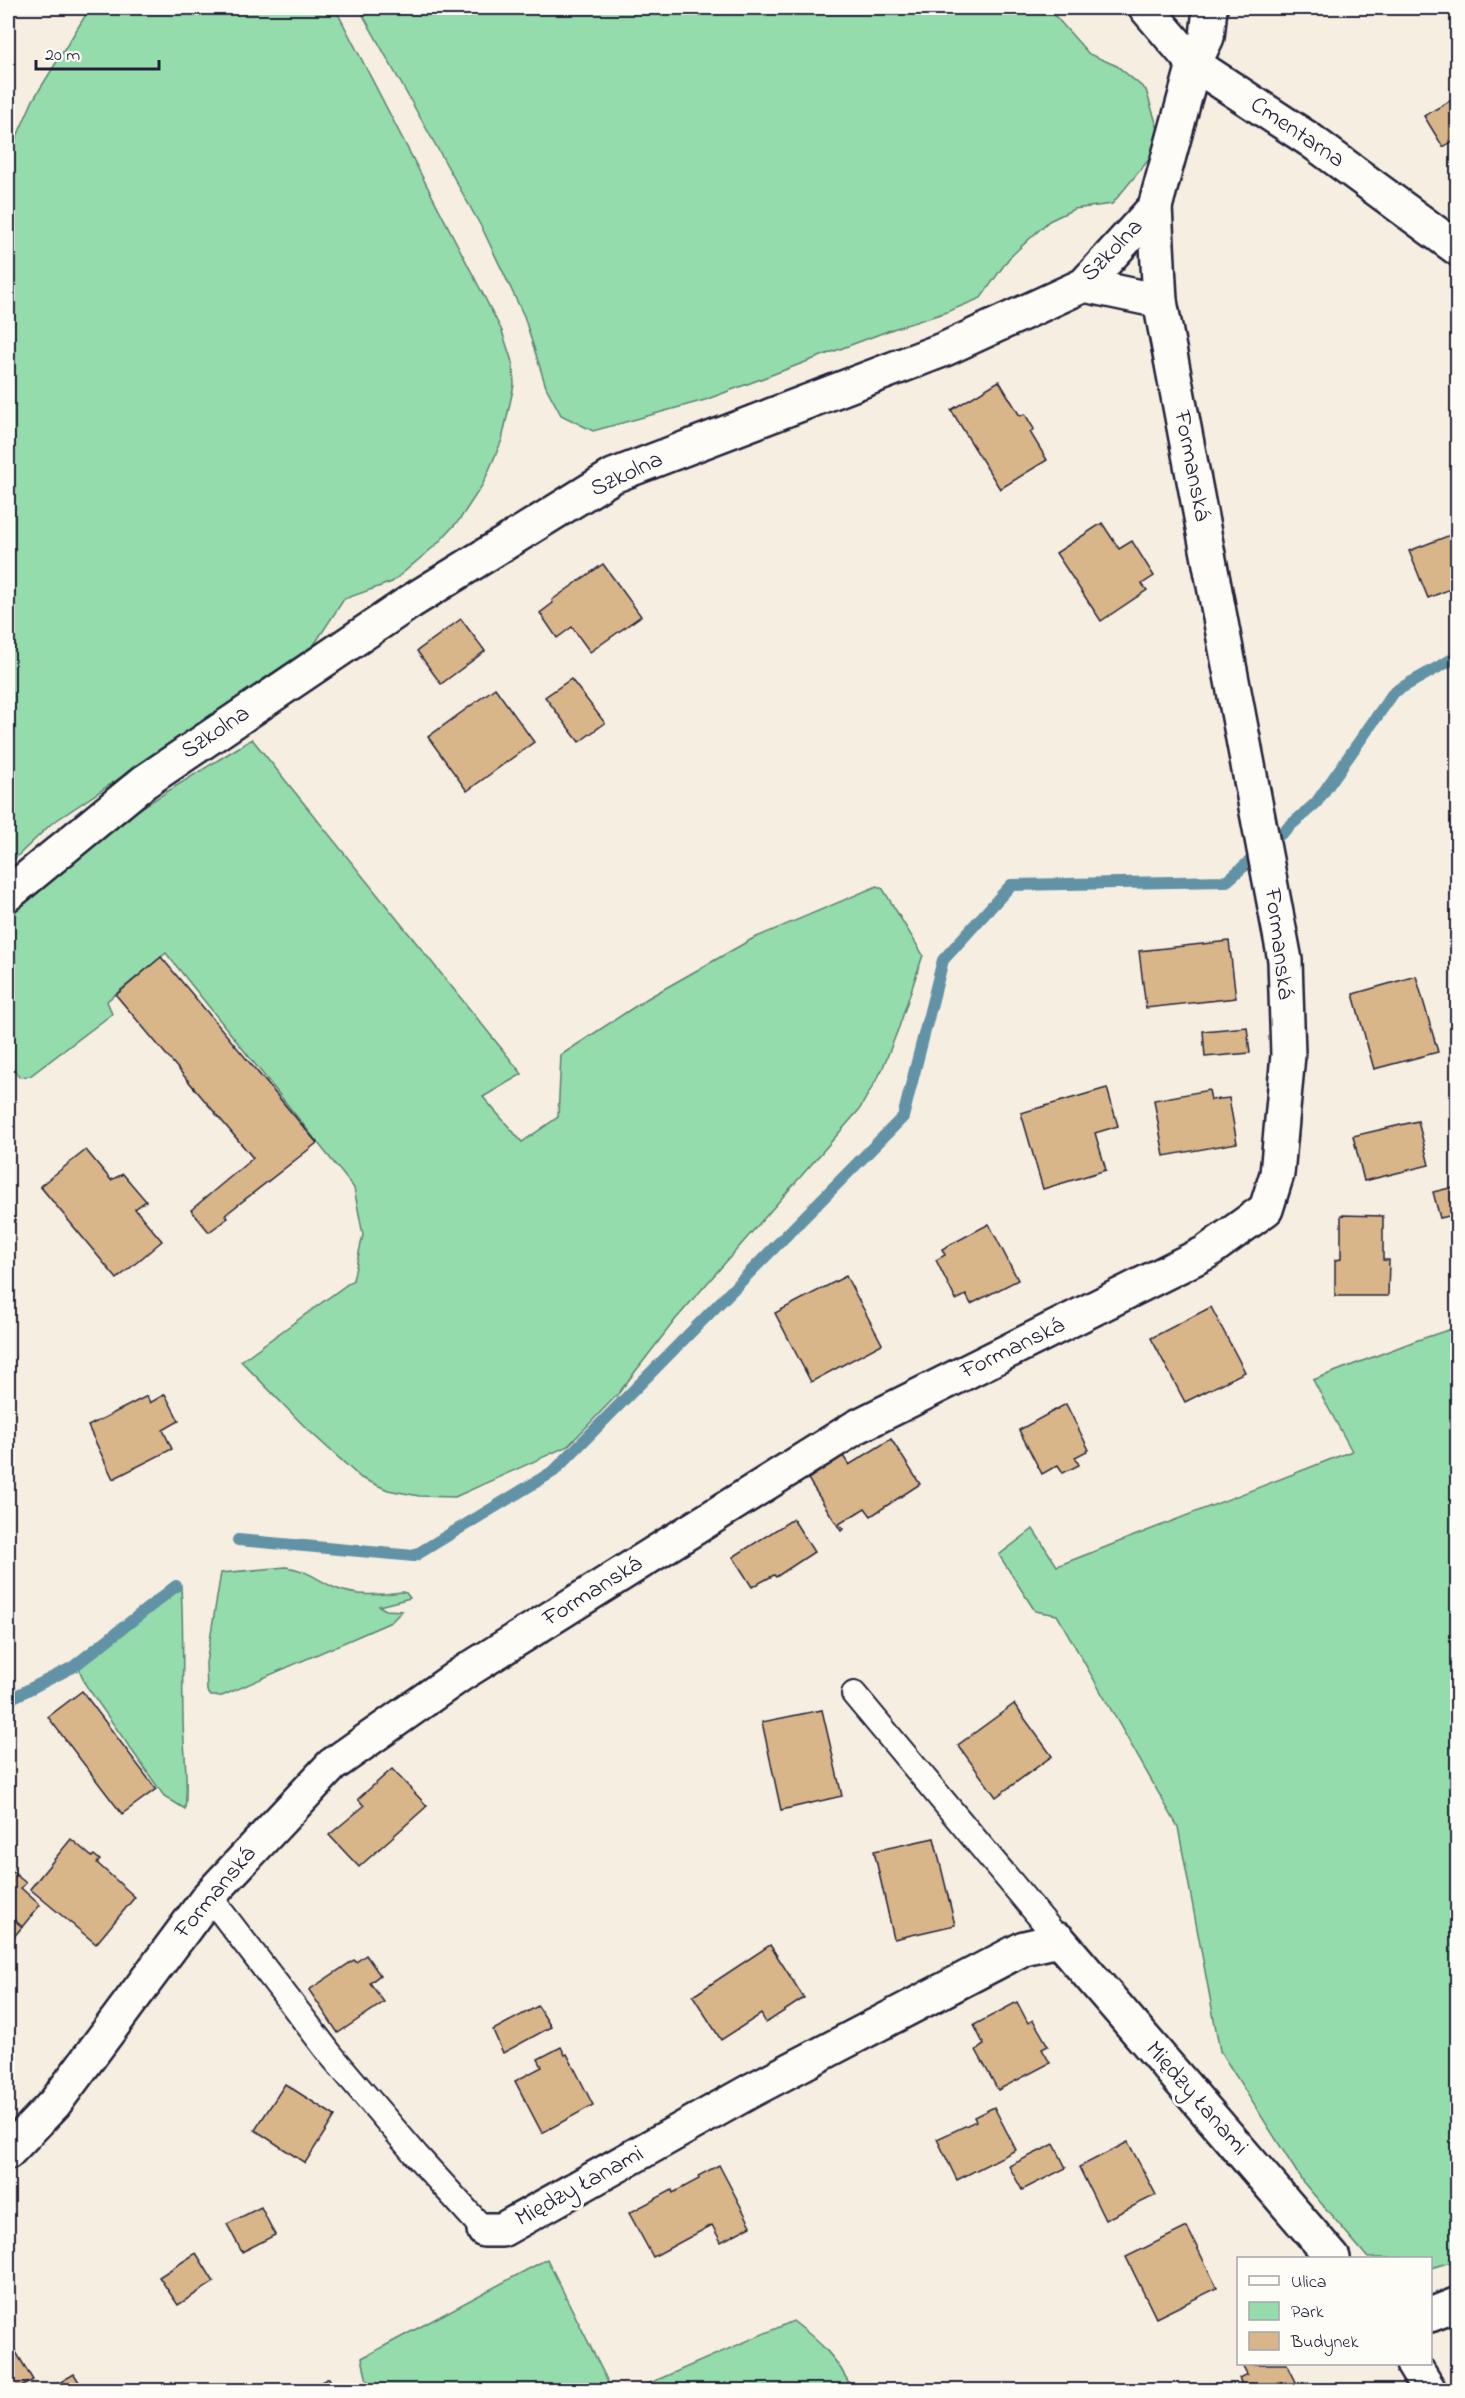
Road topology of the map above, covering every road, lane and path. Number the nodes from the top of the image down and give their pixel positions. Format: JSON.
{"nodes":[{"id":1,"x":1146,"y":8,"type":"edge"},
{"id":2,"x":1210,"y":8,"type":"edge"},
{"id":3,"x":1194,"y":64,"type":"junction"},
{"id":4,"x":1155,"y":207,"type":"junction"},
{"id":5,"x":1458,"y":249,"type":"edge"},
{"id":6,"x":1084,"y":285,"type":"junction"},
{"id":7,"x":1160,"y":301,"type":"junction"},
{"id":8,"x":8,"y":894,"type":"edge"},
{"id":9,"x":854,"y":1694,"type":"dead end"},
{"id":10,"x":209,"y":1896,"type":"junction"},
{"id":11,"x":1059,"y":1940,"type":"junction"},
{"id":12,"x":8,"y":2152,"type":"edge"},
{"id":13,"x":484,"y":2230,"type":"joint"},
{"id":14,"x":1331,"y":2257,"type":"edge"},
{"id":15,"x":1458,"y":2304,"type":"edge"},
{"id":16,"x":1432,"y":2314,"type":"edge"},
{"id":17,"x":1414,"y":2365,"type":"edge"},
{"id":18,"x":1429,"y":2391,"type":"edge"}],
"edges":[{"from":1,"to":3,"type":"street","name":"Cmentarna"},
{"from":2,"to":3,"type":"street","name":"Szkolna"},
{"from":3,"to":4,"type":"street","name":"Szkolna"},
{"from":3,"to":5,"type":"street","name":"Cmentarna"},
{"from":4,"to":6,"type":"street","name":"Szkolna"},
{"from":4,"to":7,"type":"street","name":"Formanská"},
{"from":6,"to":7,"type":"street"},
{"from":6,"to":8,"type":"street","name":"Szkolna"},
{"from":7,"to":10,"type":"street","name":"Formanská"},
{"from":9,"to":11,"type":"lane","name":"Między Łanami"},
{"from":10,"to":12,"type":"street","name":"Formanská"},
{"from":10,"to":13,"type":"lane","name":"Między Łanami"},
{"from":11,"to":13,"type":"street","name":"Między Łanami"},
{"from":11,"to":14,"type":"street","name":"Między Łanami"},
{"from":15,"to":16,"type":"street"},
{"from":17,"to":18,"type":"street"}]}
